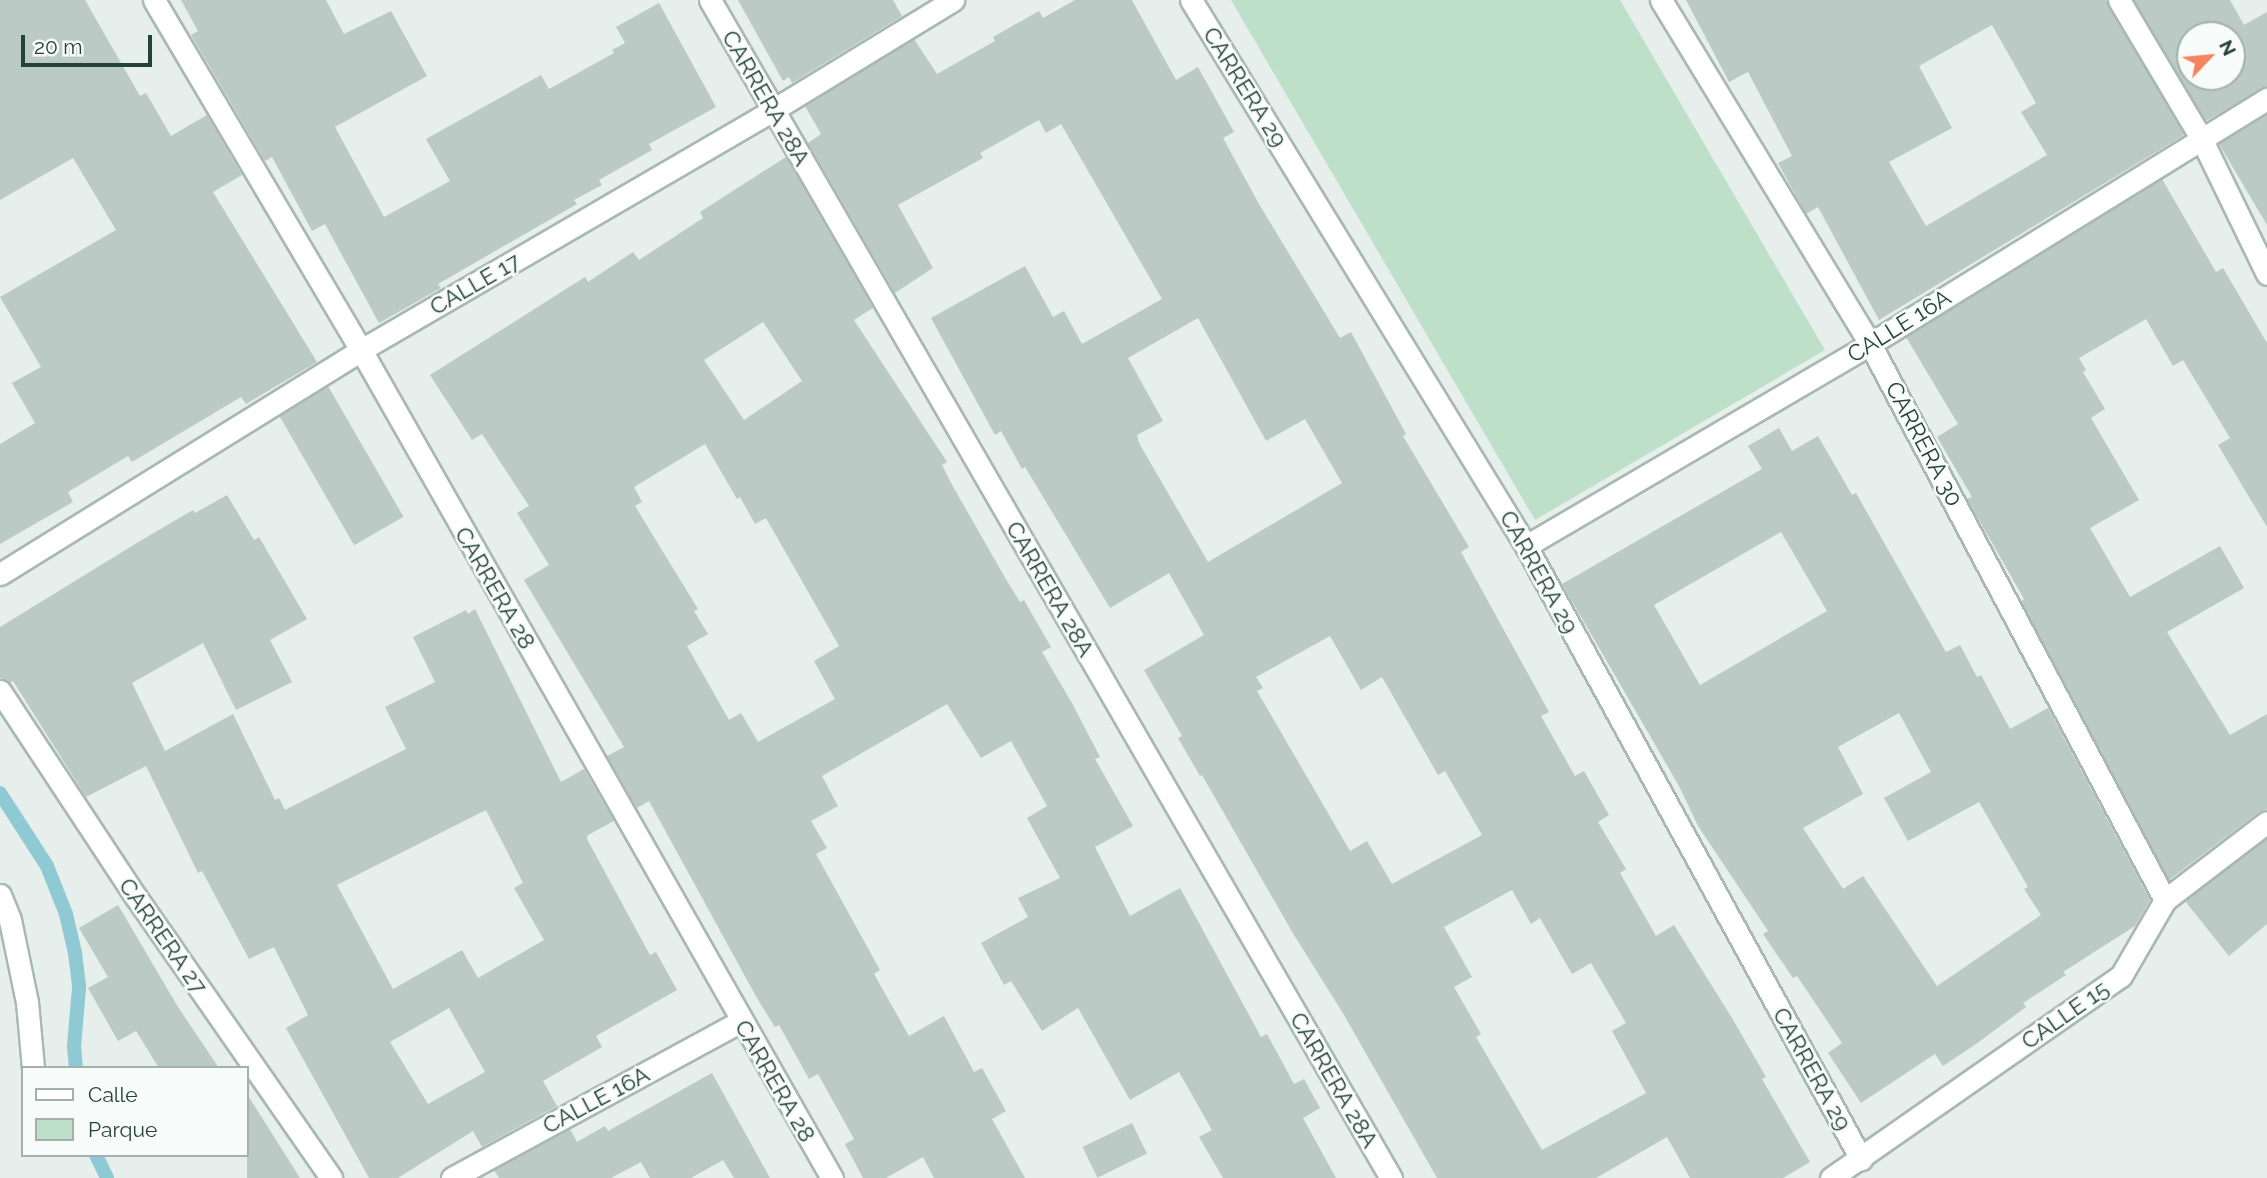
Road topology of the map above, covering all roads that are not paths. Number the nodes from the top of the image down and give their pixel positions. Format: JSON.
{"nodes":[{"id":1,"x":154,"y":0,"type":"edge"},
{"id":2,"x":710,"y":0,"type":"edge"},
{"id":3,"x":953,"y":0,"type":"edge"},
{"id":4,"x":1191,"y":0,"type":"edge"},
{"id":5,"x":1661,"y":0,"type":"edge"},
{"id":6,"x":2119,"y":0,"type":"edge"},
{"id":7,"x":2267,"y":99,"type":"edge"},
{"id":8,"x":773,"y":110,"type":"junction"},
{"id":9,"x":2200,"y":138,"type":"junction"},
{"id":10,"x":2267,"y":274,"type":"edge"},
{"id":11,"x":1871,"y":344,"type":"junction"},
{"id":12,"x":361,"y":350,"type":"junction"},
{"id":13,"x":1526,"y":545,"type":"junction"},
{"id":14,"x":0,"y":574,"type":"edge"},
{"id":15,"x":0,"y":691,"type":"edge"},
{"id":16,"x":2267,"y":822,"type":"edge"},
{"id":17,"x":0,"y":895,"type":"edge"},
{"id":18,"x":2165,"y":900,"type":"junction"},
{"id":19,"x":741,"y":1021,"type":"junction"},
{"id":20,"x":33,"y":1066,"type":"edge"},
{"id":21,"x":1861,"y":1158,"type":"junction"},
{"id":22,"x":331,"y":1178,"type":"edge"},
{"id":23,"x":452,"y":1178,"type":"edge"},
{"id":24,"x":832,"y":1178,"type":"edge"},
{"id":25,"x":1391,"y":1178,"type":"edge"},
{"id":26,"x":1831,"y":1178,"type":"edge"}],
"edges":[{"from":1,"to":12,"type":"street","name":"CARRERA 28"},
{"from":2,"to":8,"type":"street","name":"CARRERA 28A"},
{"from":3,"to":8,"type":"street","name":"CALLE 17"},
{"from":4,"to":13,"type":"street","name":"CARRERA 29"},
{"from":5,"to":11,"type":"street","name":"CARRERA 30"},
{"from":6,"to":9,"type":"street"},
{"from":7,"to":9,"type":"street","name":"CALLE 16A"},
{"from":8,"to":12,"type":"street","name":"CALLE 17"},
{"from":8,"to":25,"type":"street","name":"CARRERA 28A"},
{"from":9,"to":10,"type":"street"},
{"from":9,"to":11,"type":"street","name":"CALLE 16A"},
{"from":11,"to":13,"type":"street","name":"CALLE 16A"},
{"from":11,"to":18,"type":"street","name":"CARRERA 30"},
{"from":12,"to":14,"type":"street","name":"CALLE 17"},
{"from":12,"to":19,"type":"street","name":"CARRERA 28"},
{"from":13,"to":21,"type":"street","name":"CARRERA 29"},
{"from":15,"to":22,"type":"street","name":"CARRERA 27"},
{"from":16,"to":18,"type":"street","name":"CALLE 15"},
{"from":17,"to":20,"type":"street"},
{"from":18,"to":21,"type":"street","name":"CALLE 15"},
{"from":19,"to":23,"type":"street","name":"CALLE 16A"},
{"from":19,"to":24,"type":"street","name":"CARRERA 28"},
{"from":21,"to":26,"type":"street","name":"CALLE 15"}]}
